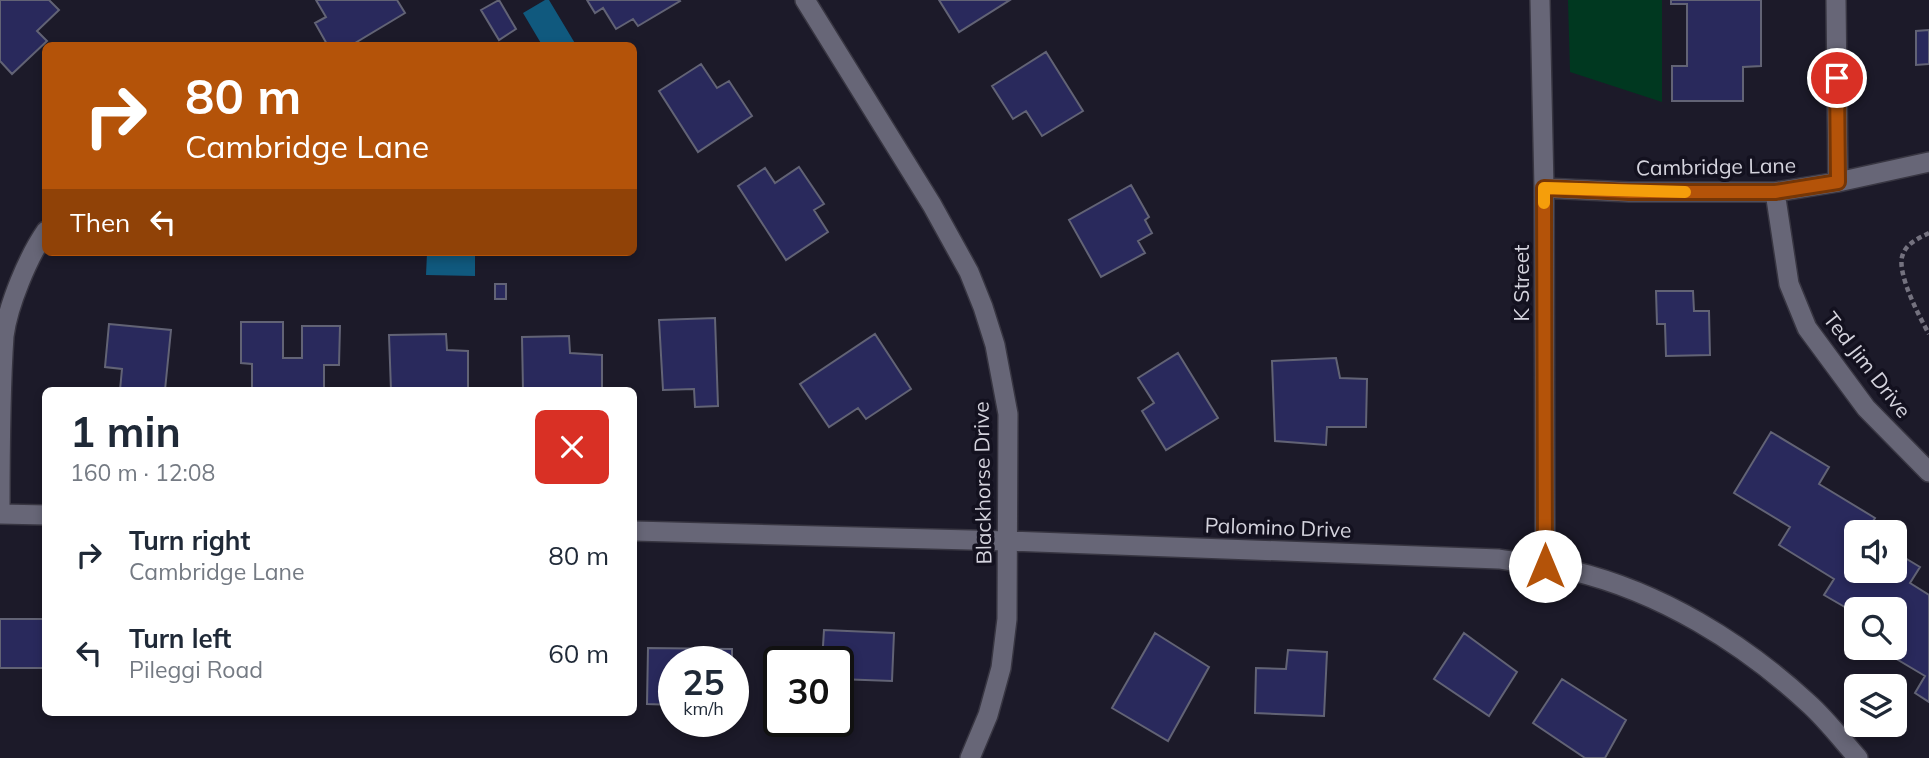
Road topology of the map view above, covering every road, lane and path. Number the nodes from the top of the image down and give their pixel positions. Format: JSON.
{"nodes":[{"id":1,"x":805,"y":0,"type":"edge"},
{"id":2,"x":1540,"y":0,"type":"edge"},
{"id":3,"x":1836,"y":0,"type":"edge"},
{"id":4,"x":1929,"y":162,"type":"edge"},
{"id":5,"x":1838,"y":182,"type":"junction"},
{"id":6,"x":1544,"y":188,"type":"junction"},
{"id":7,"x":1775,"y":192,"type":"junction"},
{"id":8,"x":1929,"y":233,"type":"edge"},
{"id":9,"x":42,"y":238,"type":"edge"},
{"id":10,"x":1929,"y":334,"type":"edge"},
{"id":11,"x":1929,"y":472,"type":"edge"},
{"id":12,"x":0,"y":514,"type":"edge"},
{"id":13,"x":42,"y":515,"type":"edge"},
{"id":14,"x":637,"y":531,"type":"edge"},
{"id":15,"x":1008,"y":541,"type":"junction"},
{"id":16,"x":1545,"y":566,"type":"junction"},
{"id":17,"x":970,"y":758,"type":"edge"},
{"id":18,"x":1858,"y":758,"type":"edge"}],
"edges":[{"from":1,"to":15,"type":"street","name":"Blackhorse Drive"},
{"from":2,"to":6,"type":"street","name":"K Street"},
{"from":3,"to":5,"type":"street"},
{"from":4,"to":5,"type":"street","name":"Cambridge Lane"},
{"from":5,"to":7,"type":"street","name":"Cambridge Lane"},
{"from":6,"to":7,"type":"street","name":"Cambridge Lane"},
{"from":6,"to":16,"type":"street","name":"K Street"},
{"from":7,"to":11,"type":"street","name":"Ted Jim Drive"},
{"from":8,"to":10,"type":"path"},
{"from":9,"to":12,"type":"street"},
{"from":12,"to":13,"type":"street"},
{"from":14,"to":15,"type":"street","name":"Palomino Drive"},
{"from":15,"to":16,"type":"street","name":"Palomino Drive"},
{"from":15,"to":17,"type":"street","name":"Blackhorse Drive"},
{"from":16,"to":18,"type":"street","name":"Palomino Drive"}]}
